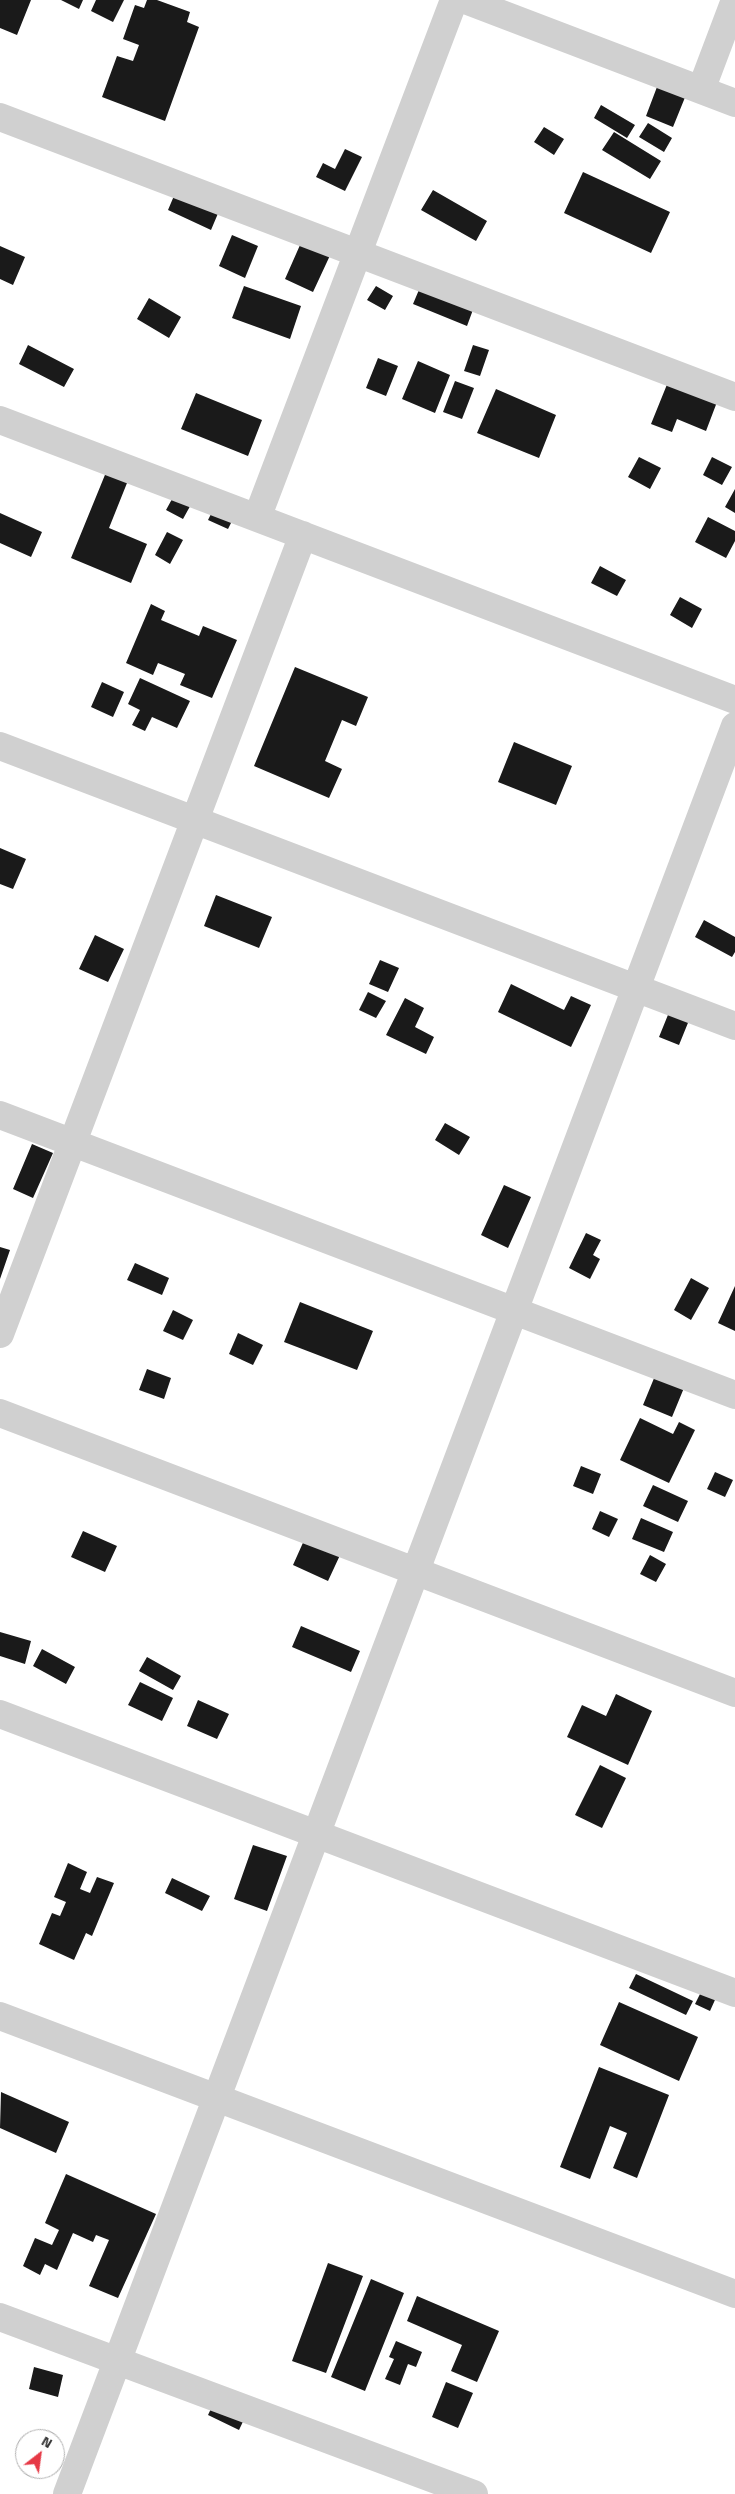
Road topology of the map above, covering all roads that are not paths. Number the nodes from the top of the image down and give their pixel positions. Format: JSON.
{"nodes":[{"id":1,"x":454,"y":0,"type":"edge"},
{"id":2,"x":465,"y":0,"type":"edge"},
{"id":3,"x":734,"y":0,"type":"edge"},
{"id":4,"x":701,"y":90,"type":"junction"},
{"id":5,"x":735,"y":103,"type":"edge"},
{"id":6,"x":0,"y":117,"type":"edge"},
{"id":7,"x":358,"y":254,"type":"junction"},
{"id":8,"x":735,"y":397,"type":"edge"},
{"id":9,"x":0,"y":420,"type":"edge"},
{"id":10,"x":258,"y":518,"type":"junction"},
{"id":11,"x":303,"y":535,"type":"junction"},
{"id":12,"x":735,"y":700,"type":"edge"},
{"id":13,"x":735,"y":726,"type":"edge"},
{"id":14,"x":0,"y":746,"type":"edge"},
{"id":15,"x":195,"y":820,"type":"junction"},
{"id":16,"x":636,"y":988,"type":"junction"},
{"id":17,"x":735,"y":1026,"type":"edge"},
{"id":18,"x":0,"y":1115,"type":"edge"},
{"id":19,"x":73,"y":1142,"type":"junction"},
{"id":20,"x":514,"y":1311,"type":"junction"},
{"id":21,"x":0,"y":1334,"type":"edge"},
{"id":22,"x":735,"y":1395,"type":"edge"},
{"id":23,"x":0,"y":1413,"type":"edge"},
{"id":24,"x":416,"y":1571,"type":"junction"},
{"id":25,"x":735,"y":1693,"type":"edge"},
{"id":26,"x":0,"y":1714,"type":"edge"},
{"id":27,"x":316,"y":1834,"type":"junction"},
{"id":28,"x":735,"y":1994,"type":"edge"},
{"id":29,"x":0,"y":2016,"type":"edge"},
{"id":30,"x":216,"y":2099,"type":"junction"},
{"id":31,"x":735,"y":2294,"type":"edge"},
{"id":32,"x":0,"y":2317,"type":"edge"},
{"id":33,"x":117,"y":2361,"type":"junction"},
{"id":34,"x":67,"y":2494,"type":"edge"},
{"id":35,"x":474,"y":2494,"type":"edge"}],
"edges":[{"from":1,"to":7,"type":"street"},
{"from":2,"to":4,"type":"street"},
{"from":3,"to":4,"type":"street"},
{"from":4,"to":5,"type":"street"},
{"from":6,"to":7,"type":"street"},
{"from":7,"to":8,"type":"street"},
{"from":7,"to":10,"type":"street"},
{"from":9,"to":10,"type":"street"},
{"from":10,"to":11,"type":"street"},
{"from":11,"to":12,"type":"street"},
{"from":11,"to":15,"type":"street"},
{"from":13,"to":16,"type":"street"},
{"from":14,"to":15,"type":"street"},
{"from":15,"to":16,"type":"street"},
{"from":15,"to":19,"type":"street"},
{"from":16,"to":17,"type":"street"},
{"from":16,"to":20,"type":"street"},
{"from":18,"to":19,"type":"street"},
{"from":19,"to":20,"type":"street"},
{"from":19,"to":21,"type":"street"},
{"from":20,"to":22,"type":"street"},
{"from":20,"to":24,"type":"street"},
{"from":23,"to":24,"type":"street"},
{"from":24,"to":25,"type":"street"},
{"from":24,"to":27,"type":"street"},
{"from":26,"to":27,"type":"street"},
{"from":27,"to":28,"type":"street"},
{"from":27,"to":30,"type":"street"},
{"from":29,"to":30,"type":"street"},
{"from":30,"to":31,"type":"street"},
{"from":30,"to":33,"type":"street"},
{"from":32,"to":33,"type":"street"},
{"from":33,"to":34,"type":"street"},
{"from":33,"to":35,"type":"street"}]}
